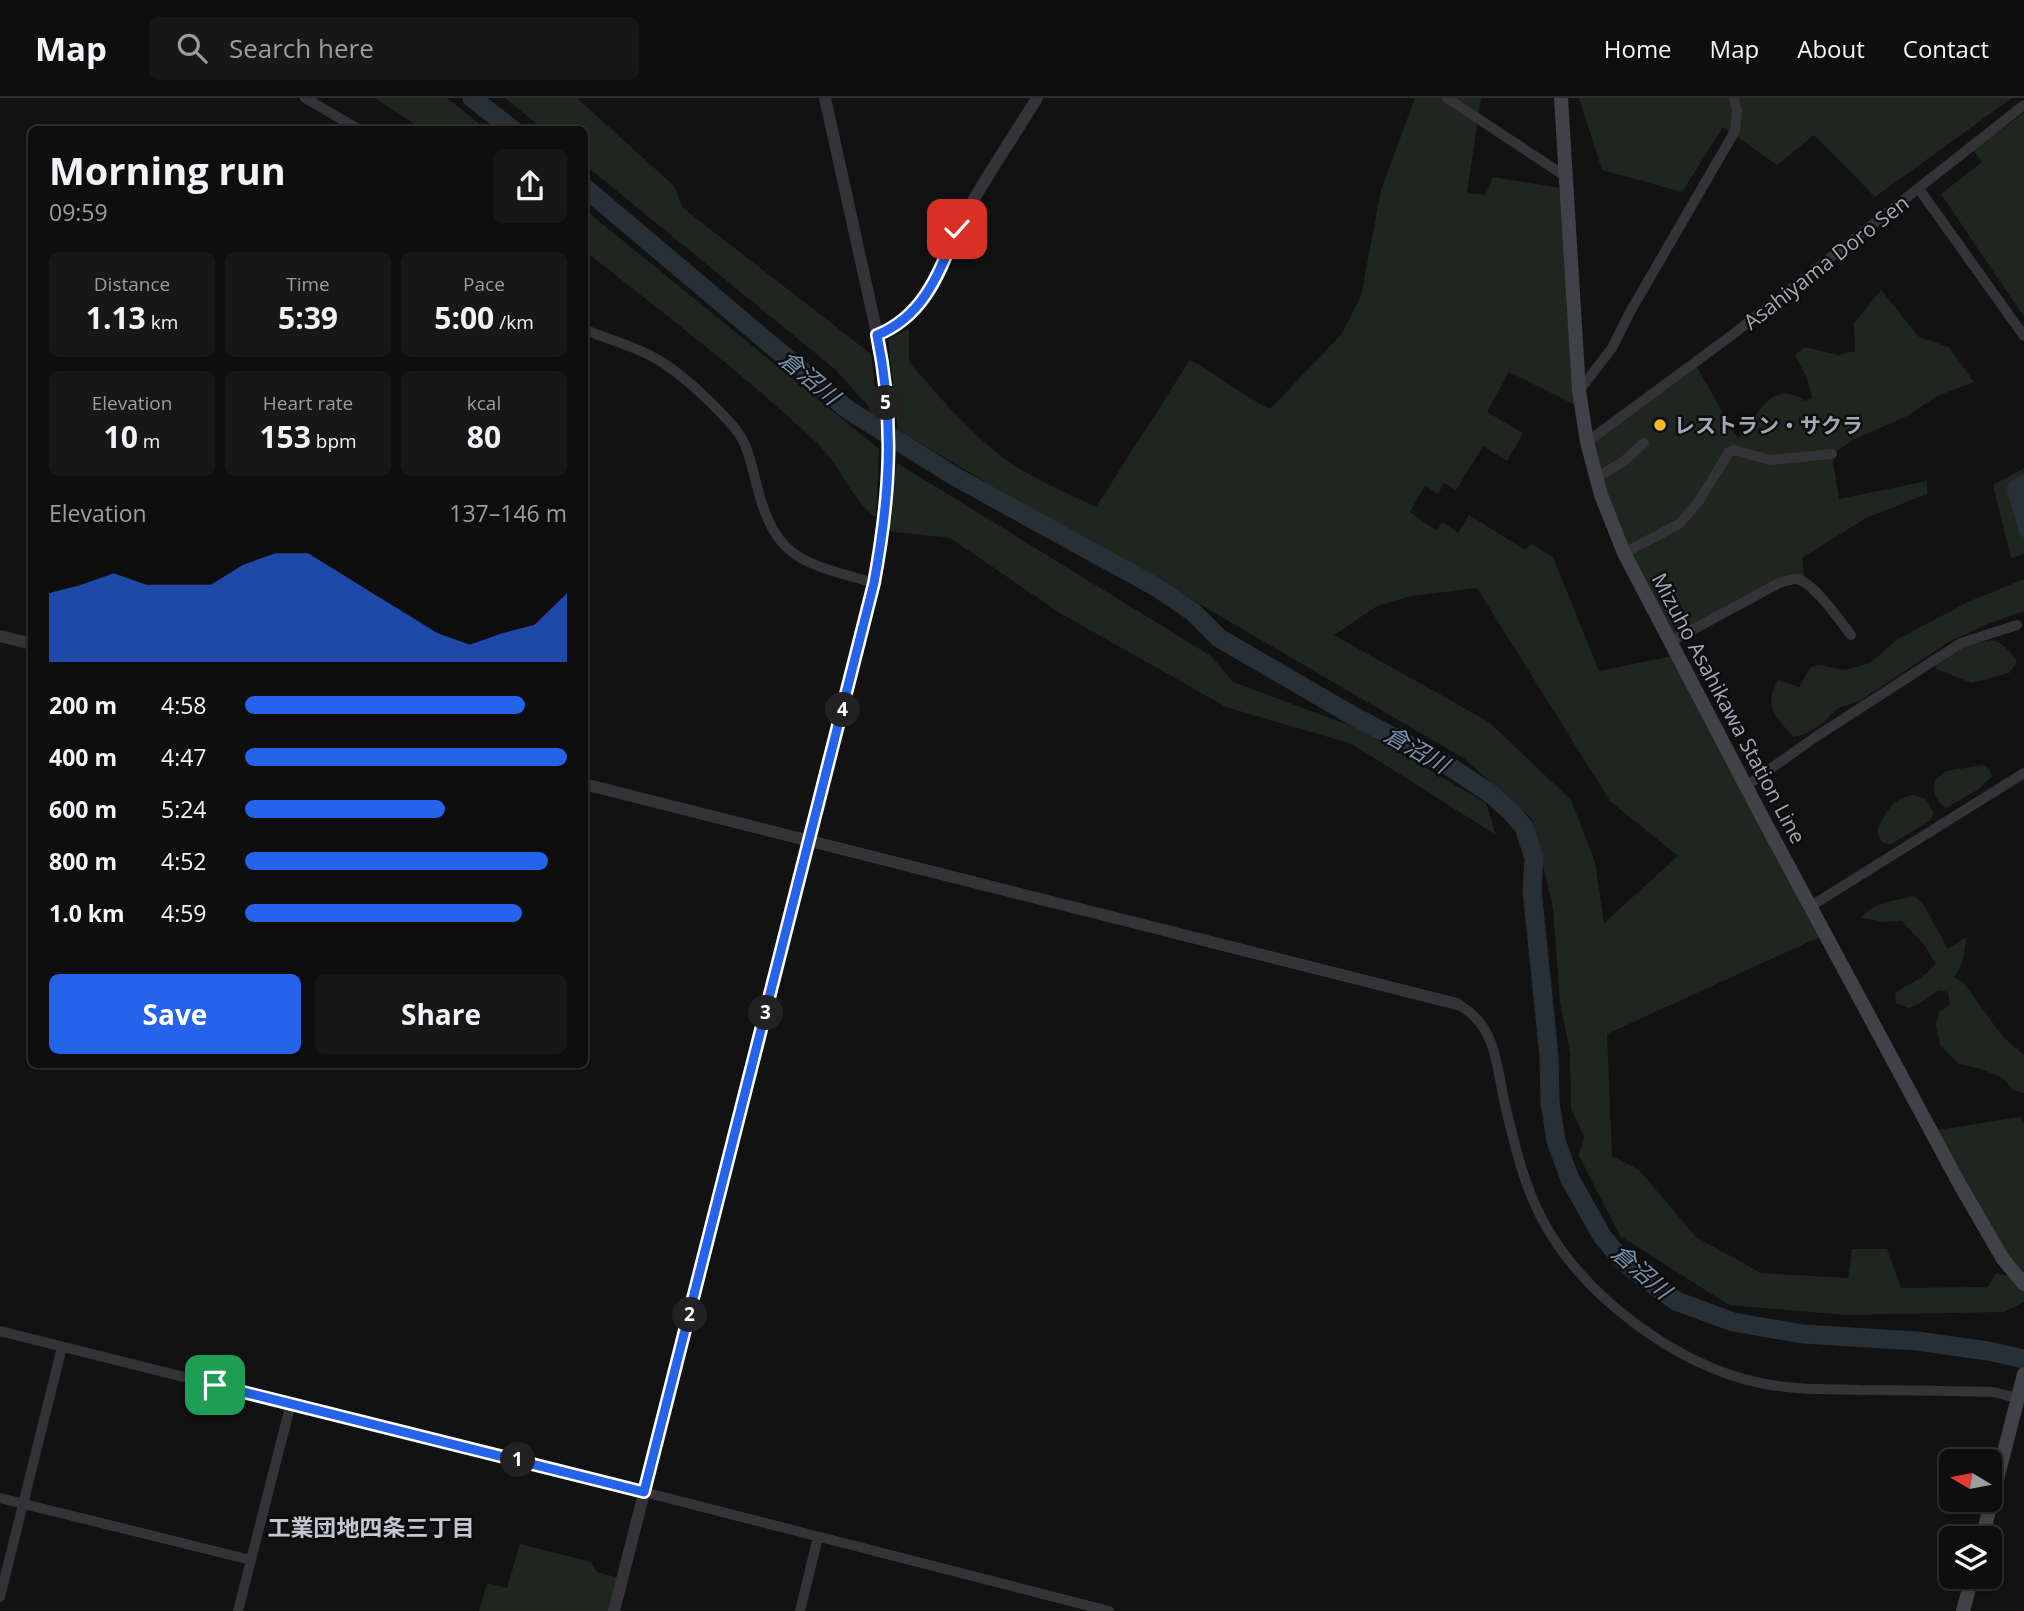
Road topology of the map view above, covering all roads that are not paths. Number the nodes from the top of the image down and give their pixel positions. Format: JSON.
{"nodes":[{"id":1,"x":305,"y":98,"type":"edge"},
{"id":2,"x":825,"y":98,"type":"edge"},
{"id":3,"x":1037,"y":98,"type":"edge"},
{"id":4,"x":1447,"y":98,"type":"edge"},
{"id":5,"x":1561,"y":98,"type":"edge"},
{"id":6,"x":1734,"y":98,"type":"edge"},
{"id":7,"x":2024,"y":105,"type":"edge"},
{"id":8,"x":353,"y":126,"type":"edge"},
{"id":9,"x":1565,"y":176,"type":"junction"},
{"id":10,"x":1919,"y":189,"type":"junction"},
{"id":11,"x":588,"y":331,"type":"edge"},
{"id":12,"x":877,"y":335,"type":"junction"},
{"id":13,"x":2024,"y":337,"type":"edge"},
{"id":14,"x":1579,"y":391,"type":"junction"},
{"id":15,"x":1587,"y":442,"type":"junction"},
{"id":16,"x":1644,"y":443,"type":"dead end"},
{"id":17,"x":1832,"y":454,"type":"dead end"},
{"id":18,"x":1596,"y":478,"type":"junction"},
{"id":19,"x":1623,"y":553,"type":"junction"},
{"id":20,"x":874,"y":583,"type":"junction"},
{"id":21,"x":2017,"y":625,"type":"dead end"},
{"id":22,"x":1851,"y":635,"type":"dead end"},
{"id":23,"x":0,"y":636,"type":"edge"},
{"id":24,"x":28,"y":642,"type":"edge"},
{"id":25,"x":1670,"y":642,"type":"junction"},
{"id":26,"x":2024,"y":773,"type":"edge"},
{"id":27,"x":588,"y":785,"type":"edge"},
{"id":28,"x":1746,"y":786,"type":"junction"},
{"id":29,"x":810,"y":841,"type":"junction"},
{"id":30,"x":1811,"y":905,"type":"junction"},
{"id":31,"x":1457,"y":1004,"type":"joint"},
{"id":32,"x":2024,"y":1284,"type":"edge"},
{"id":33,"x":0,"y":1331,"type":"edge"},
{"id":34,"x":62,"y":1347,"type":"junction"},
{"id":35,"x":2023,"y":1378,"type":"edge"},
{"id":36,"x":2017,"y":1398,"type":"junction"},
{"id":37,"x":291,"y":1404,"type":"junction"},
{"id":38,"x":644,"y":1492,"type":"junction"},
{"id":39,"x":0,"y":1498,"type":"edge"},
{"id":40,"x":23,"y":1504,"type":"junction"},
{"id":41,"x":1985,"y":1526,"type":"edge"},
{"id":42,"x":818,"y":1537,"type":"junction"},
{"id":43,"x":251,"y":1560,"type":"junction"},
{"id":44,"x":1969,"y":1589,"type":"edge"},
{"id":45,"x":0,"y":1597,"type":"edge"},
{"id":46,"x":1058,"y":1598,"type":"junction"},
{"id":47,"x":238,"y":1611,"type":"edge"},
{"id":48,"x":614,"y":1611,"type":"edge"},
{"id":49,"x":800,"y":1611,"type":"edge"},
{"id":50,"x":1055,"y":1611,"type":"edge"},
{"id":51,"x":1110,"y":1611,"type":"edge"},
{"id":52,"x":1964,"y":1611,"type":"edge"}],
"edges":[{"from":1,"to":8,"type":"street"},
{"from":2,"to":12,"type":"street"},
{"from":3,"to":12,"type":"street"},
{"from":4,"to":9,"type":"street"},
{"from":5,"to":9,"type":"main road","name":"Mizuho Asahikawa Station Line"},
{"from":6,"to":14,"type":"street"},
{"from":7,"to":10,"type":"street"},
{"from":9,"to":14,"type":"main road","name":"Mizuho Asahikawa Station Line"},
{"from":10,"to":13,"type":"street","name":"Asahiyama Doro Sen"},
{"from":10,"to":15,"type":"street","name":"Asahiyama Doro Sen"},
{"from":11,"to":20,"type":"street"},
{"from":12,"to":20,"type":"street"},
{"from":14,"to":15,"type":"main road","name":"Mizuho Asahikawa Station Line"},
{"from":15,"to":18,"type":"main road","name":"Mizuho Asahikawa Station Line"},
{"from":16,"to":18,"type":"street"},
{"from":17,"to":19,"type":"street"},
{"from":18,"to":19,"type":"main road","name":"Mizuho Asahikawa Station Line"},
{"from":19,"to":25,"type":"main road","name":"Mizuho Asahikawa Station Line"},
{"from":20,"to":29,"type":"street"},
{"from":21,"to":28,"type":"street"},
{"from":22,"to":25,"type":"street"},
{"from":23,"to":24,"type":"street"},
{"from":25,"to":28,"type":"main road","name":"Mizuho Asahikawa Station Line"},
{"from":26,"to":30,"type":"street"},
{"from":27,"to":29,"type":"street"},
{"from":28,"to":30,"type":"main road","name":"Mizuho Asahikawa Station Line"},
{"from":29,"to":31,"type":"street"},
{"from":29,"to":38,"type":"street"},
{"from":30,"to":32,"type":"main road","name":"Mizuho Asahikawa Station Line"},
{"from":31,"to":36,"type":"street"},
{"from":33,"to":34,"type":"street"},
{"from":34,"to":37,"type":"street"},
{"from":34,"to":40,"type":"street"},
{"from":35,"to":36,"type":"main road"},
{"from":36,"to":41,"type":"main road"},
{"from":37,"to":38,"type":"street"},
{"from":37,"to":43,"type":"street"},
{"from":38,"to":42,"type":"street"},
{"from":38,"to":48,"type":"street"},
{"from":39,"to":40,"type":"street"},
{"from":40,"to":43,"type":"street"},
{"from":40,"to":45,"type":"street"},
{"from":42,"to":46,"type":"street"},
{"from":42,"to":49,"type":"street"},
{"from":43,"to":47,"type":"street"},
{"from":44,"to":52,"type":"main road"},
{"from":46,"to":50,"type":"street"},
{"from":46,"to":51,"type":"street"}]}
